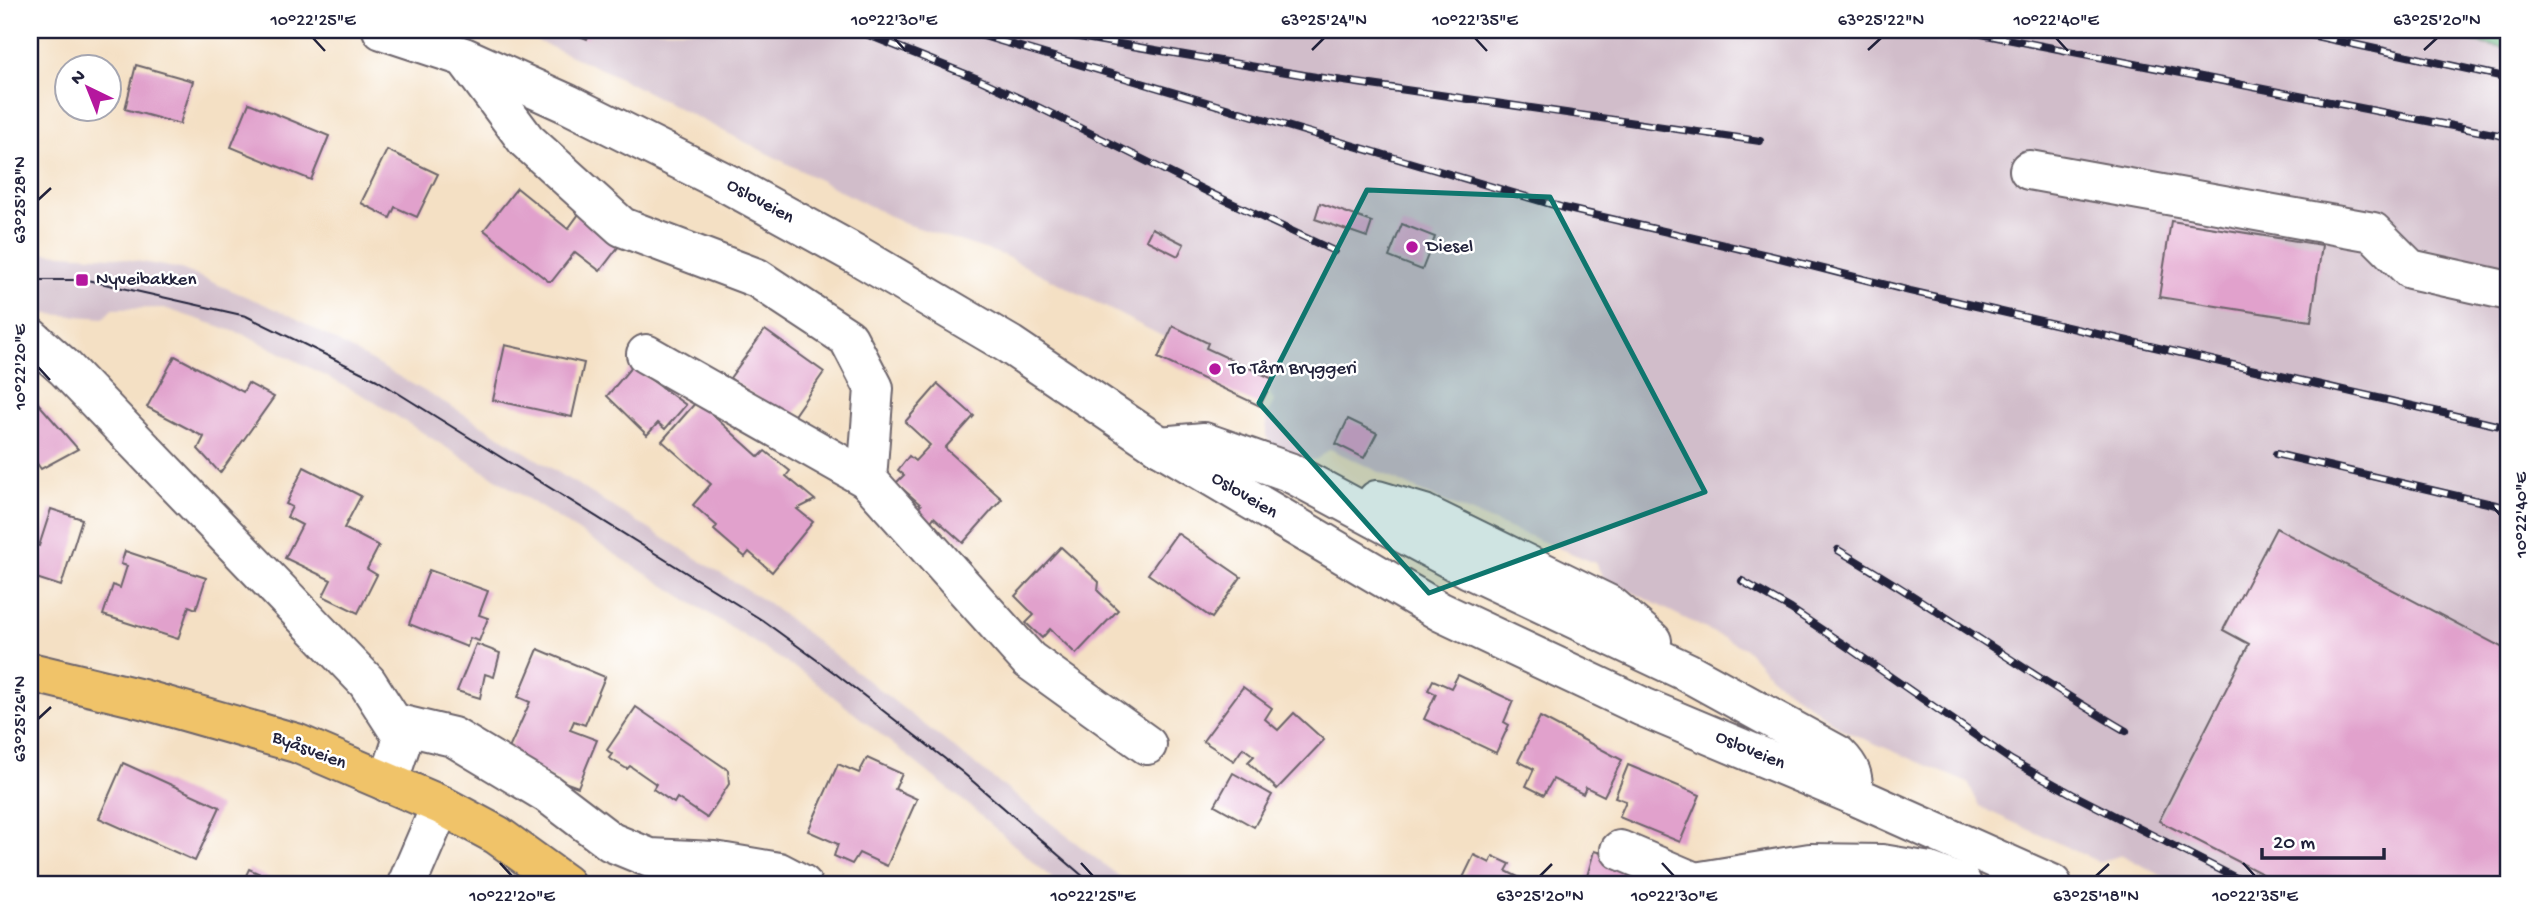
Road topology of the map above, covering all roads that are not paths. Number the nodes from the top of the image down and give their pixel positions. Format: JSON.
{"nodes":[{"id":1,"x":382,"y":30,"type":"edge"},
{"id":2,"x":464,"y":57,"type":"junction"},
{"id":3,"x":2029,"y":170,"type":"dead end"},
{"id":4,"x":2509,"y":291,"type":"edge"},
{"id":5,"x":30,"y":337,"type":"edge"},
{"id":6,"x":646,"y":354,"type":"dead end"},
{"id":7,"x":1160,"y":446,"type":"junction"},
{"id":8,"x":867,"y":479,"type":"junction"},
{"id":9,"x":30,"y":672,"type":"edge"},
{"id":10,"x":394,"y":723,"type":"junction"},
{"id":11,"x":1147,"y":745,"type":"dead end"},
{"id":12,"x":388,"y":783,"type":"junction"},
{"id":13,"x":1853,"y":794,"type":"junction"},
{"id":14,"x":441,"y":805,"type":"junction"},
{"id":15,"x":1620,"y":850,"type":"dead end"},
{"id":16,"x":407,"y":884,"type":"edge"},
{"id":17,"x":565,"y":884,"type":"edge"},
{"id":18,"x":802,"y":884,"type":"edge"},
{"id":19,"x":1962,"y":884,"type":"edge"},
{"id":20,"x":2052,"y":884,"type":"edge"}],
"edges":[{"from":1,"to":2,"type":"street","name":"Osloveien"},
{"from":2,"to":7,"type":"street","name":"Osloveien"},
{"from":2,"to":8,"type":"street"},
{"from":3,"to":4,"type":"street"},
{"from":5,"to":10,"type":"street"},
{"from":6,"to":8,"type":"street"},
{"from":7,"to":13,"type":"street","name":"Osloveien"},
{"from":7,"to":13,"type":"street"},
{"from":8,"to":11,"type":"street"},
{"from":9,"to":12,"type":"main road","name":"Byåsveien"},
{"from":10,"to":12,"type":"street"},
{"from":10,"to":18,"type":"street"},
{"from":12,"to":14,"type":"main road","name":"Byåsveien"},
{"from":13,"to":20,"type":"street","name":"Osloveien"},
{"from":14,"to":16,"type":"street"},
{"from":14,"to":17,"type":"main road","name":"Byåsveien"},
{"from":15,"to":19,"type":"street"}]}
